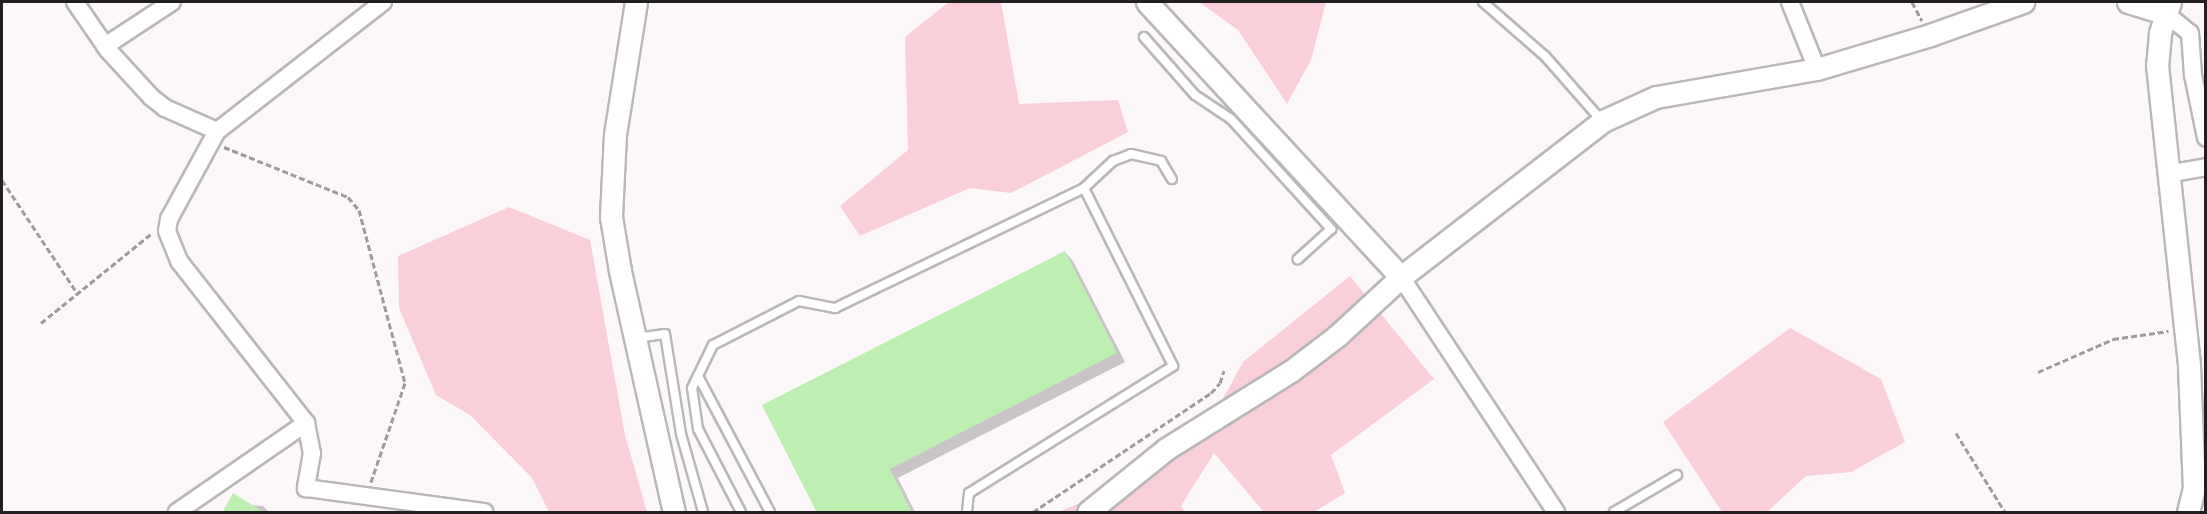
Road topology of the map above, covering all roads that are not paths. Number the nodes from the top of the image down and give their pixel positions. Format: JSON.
{"nodes":[{"id":1,"x":75,"y":2,"type":"edge"},
{"id":2,"x":172,"y":2,"type":"edge"},
{"id":3,"x":383,"y":2,"type":"edge"},
{"id":4,"x":636,"y":2,"type":"edge"},
{"id":5,"x":1147,"y":2,"type":"edge"},
{"id":6,"x":1483,"y":2,"type":"edge"},
{"id":7,"x":1790,"y":2,"type":"edge"},
{"id":8,"x":2024,"y":2,"type":"edge"},
{"id":9,"x":2128,"y":2,"type":"edge"},
{"id":10,"x":2167,"y":7,"type":"edge"},
{"id":11,"x":1144,"y":37,"type":"dead end"},
{"id":12,"x":105,"y":46,"type":"junction"},
{"id":13,"x":1817,"y":69,"type":"junction"},
{"id":14,"x":1603,"y":121,"type":"junction"},
{"id":15,"x":214,"y":136,"type":"junction"},
{"id":16,"x":2205,"y":138,"type":"edge"},
{"id":17,"x":2205,"y":167,"type":"edge"},
{"id":18,"x":2167,"y":174,"type":"junction"},
{"id":19,"x":1172,"y":179,"type":"dead end"},
{"id":20,"x":1084,"y":188,"type":"junction"},
{"id":21,"x":1298,"y":259,"type":"dead end"},
{"id":22,"x":1401,"y":277,"type":"junction"},
{"id":23,"x":635,"y":338,"type":"junction"},
{"id":24,"x":698,"y":376,"type":"junction"},
{"id":25,"x":2198,"y":419,"type":"edge"},
{"id":26,"x":306,"y":423,"type":"junction"},
{"id":27,"x":1677,"y":474,"type":"dead end"},
{"id":28,"x":177,"y":513,"type":"edge"},
{"id":29,"x":484,"y":513,"type":"edge"},
{"id":30,"x":674,"y":513,"type":"edge"},
{"id":31,"x":703,"y":513,"type":"edge"},
{"id":32,"x":741,"y":513,"type":"edge"},
{"id":33,"x":770,"y":513,"type":"edge"},
{"id":34,"x":967,"y":513,"type":"edge"},
{"id":35,"x":1088,"y":513,"type":"edge"},
{"id":36,"x":1556,"y":513,"type":"edge"},
{"id":37,"x":1614,"y":513,"type":"edge"},
{"id":38,"x":2188,"y":513,"type":"edge"}],
"edges":[{"from":1,"to":12,"type":"street"},
{"from":2,"to":12,"type":"street"},
{"from":3,"to":15,"type":"street"},
{"from":4,"to":23,"type":"street"},
{"from":5,"to":22,"type":"street"},
{"from":6,"to":14,"type":"lane"},
{"from":7,"to":13,"type":"street"},
{"from":8,"to":13,"type":"street"},
{"from":9,"to":10,"type":"street"},
{"from":10,"to":16,"type":"street"},
{"from":10,"to":18,"type":"street"},
{"from":11,"to":21,"type":"lane"},
{"from":12,"to":15,"type":"street"},
{"from":13,"to":14,"type":"street"},
{"from":14,"to":22,"type":"street"},
{"from":15,"to":26,"type":"street"},
{"from":17,"to":18,"type":"street"},
{"from":18,"to":25,"type":"street"},
{"from":19,"to":20,"type":"lane"},
{"from":20,"to":24,"type":"lane"},
{"from":20,"to":34,"type":"lane"},
{"from":22,"to":35,"type":"street"},
{"from":22,"to":36,"type":"street"},
{"from":23,"to":30,"type":"street"},
{"from":23,"to":31,"type":"lane"},
{"from":24,"to":32,"type":"lane"},
{"from":24,"to":33,"type":"lane"},
{"from":25,"to":38,"type":"street"},
{"from":26,"to":28,"type":"street"},
{"from":26,"to":29,"type":"street"},
{"from":27,"to":37,"type":"lane"}]}
